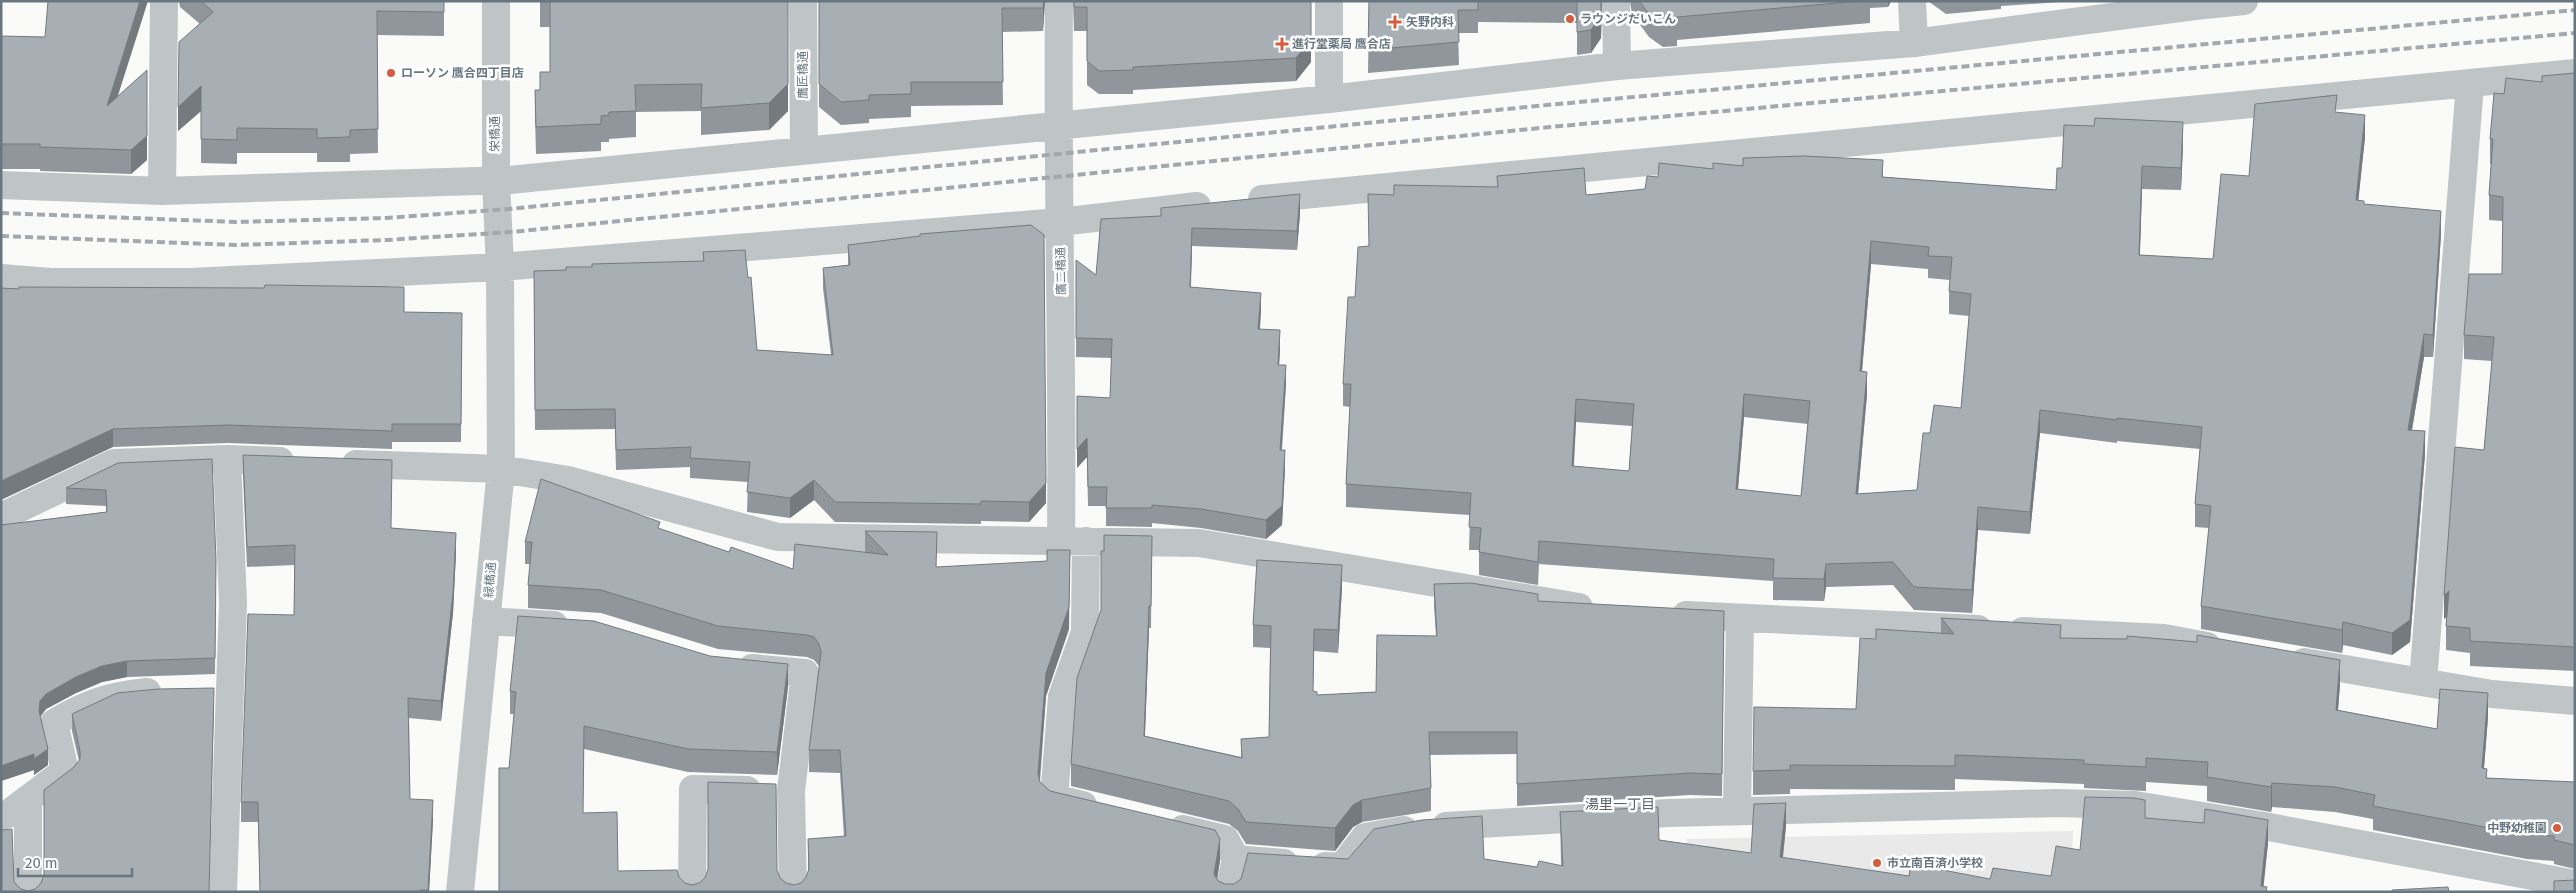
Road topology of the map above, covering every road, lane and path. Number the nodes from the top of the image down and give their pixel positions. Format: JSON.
{"nodes":[{"id":1,"x":164,"y":1,"type":"edge"},
{"id":2,"x":496,"y":1,"type":"edge"},
{"id":3,"x":803,"y":1,"type":"edge"},
{"id":4,"x":1059,"y":1,"type":"edge"},
{"id":5,"x":1329,"y":1,"type":"edge"},
{"id":6,"x":1616,"y":1,"type":"edge"},
{"id":7,"x":1912,"y":1,"type":"edge"},
{"id":8,"x":2244,"y":1,"type":"edge"},
{"id":9,"x":2195,"y":3,"type":"edge"},
{"id":10,"x":1914,"y":44,"type":"junction"},
{"id":11,"x":1617,"y":66,"type":"junction"},
{"id":12,"x":2575,"y":73,"type":"edge"},
{"id":13,"x":2470,"y":84,"type":"junction"},
{"id":14,"x":1329,"y":100,"type":"junction"},
{"id":15,"x":1058,"y":124,"type":"junction"},
{"id":16,"x":804,"y":150,"type":"junction"},
{"id":17,"x":496,"y":181,"type":"junction"},
{"id":18,"x":1,"y":185,"type":"edge"},
{"id":19,"x":162,"y":191,"type":"junction"},
{"id":20,"x":1060,"y":222,"type":"junction"},
{"id":21,"x":500,"y":268,"type":"junction"},
{"id":22,"x":1,"y":278,"type":"edge"},
{"id":23,"x":227,"y":459,"type":"junction"},
{"id":24,"x":305,"y":462,"type":"edge"},
{"id":25,"x":335,"y":463,"type":"edge"},
{"id":26,"x":501,"y":469,"type":"junction"},
{"id":27,"x":1,"y":517,"type":"edge"},
{"id":28,"x":1074,"y":541,"type":"junction"},
{"id":29,"x":1606,"y":610,"type":"edge"},
{"id":30,"x":1663,"y":614,"type":"edge"},
{"id":31,"x":1740,"y":619,"type":"junction"},
{"id":32,"x":486,"y":621,"type":"junction"},
{"id":33,"x":579,"y":627,"type":"edge"},
{"id":34,"x":2231,"y":650,"type":"edge"},
{"id":35,"x":2279,"y":658,"type":"edge"},
{"id":36,"x":725,"y":665,"type":"edge"},
{"id":37,"x":2423,"y":682,"type":"junction"},
{"id":38,"x":231,"y":689,"type":"junction"},
{"id":39,"x":171,"y":690,"type":"edge"},
{"id":40,"x":201,"y":690,"type":"edge"},
{"id":41,"x":2575,"y":700,"type":"edge"},
{"id":42,"x":791,"y":791,"type":"junction"},
{"id":43,"x":28,"y":799,"type":"junction"},
{"id":44,"x":1738,"y":811,"type":"junction"},
{"id":45,"x":1111,"y":812,"type":"edge"},
{"id":46,"x":1,"y":816,"type":"edge"},
{"id":47,"x":1158,"y":824,"type":"edge"},
{"id":48,"x":1236,"y":859,"type":"junction"},
{"id":49,"x":2575,"y":884,"type":"edge"},
{"id":50,"x":28,"y":892,"type":"edge"},
{"id":51,"x":223,"y":892,"type":"edge"},
{"id":52,"x":460,"y":892,"type":"edge"},
{"id":53,"x":692,"y":892,"type":"edge"},
{"id":54,"x":793,"y":892,"type":"edge"},
{"id":55,"x":1229,"y":892,"type":"edge"}],
"edges":[{"from":1,"to":19,"type":"street"},
{"from":2,"to":17,"type":"street","name":"栄橋通"},
{"from":3,"to":16,"type":"street","name":"鷹匠橋通"},
{"from":4,"to":15,"type":"street","name":"鷹二橋通"},
{"from":5,"to":14,"type":"street"},
{"from":6,"to":11,"type":"street"},
{"from":7,"to":10,"type":"street"},
{"from":8,"to":9,"type":"street"},
{"from":9,"to":10,"type":"street"},
{"from":10,"to":11,"type":"street"},
{"from":11,"to":14,"type":"street"},
{"from":12,"to":13,"type":"street"},
{"from":13,"to":20,"type":"street"},
{"from":13,"to":37,"type":"street"},
{"from":14,"to":15,"type":"street"},
{"from":15,"to":16,"type":"street"},
{"from":15,"to":20,"type":"street","name":"鷹二橋通"},
{"from":16,"to":17,"type":"street"},
{"from":17,"to":19,"type":"street"},
{"from":17,"to":21,"type":"street","name":"栄橋通"},
{"from":18,"to":19,"type":"street"},
{"from":20,"to":21,"type":"street"},
{"from":20,"to":28,"type":"street","name":"鷹二橋通"},
{"from":21,"to":22,"type":"street"},
{"from":21,"to":26,"type":"street","name":"緑橋通"},
{"from":23,"to":24,"type":"street"},
{"from":23,"to":27,"type":"street"},
{"from":23,"to":38,"type":"street"},
{"from":25,"to":26,"type":"street"},
{"from":26,"to":28,"type":"street"},
{"from":26,"to":32,"type":"street","name":"緑橋通"},
{"from":28,"to":29,"type":"street"},
{"from":28,"to":45,"type":"street","name":"鷹二橋通"},
{"from":30,"to":31,"type":"street"},
{"from":31,"to":34,"type":"street"},
{"from":31,"to":44,"type":"street"},
{"from":32,"to":33,"type":"street"},
{"from":32,"to":52,"type":"street","name":"緑橋通"},
{"from":35,"to":37,"type":"street"},
{"from":36,"to":42,"type":"street"},
{"from":37,"to":41,"type":"street"},
{"from":38,"to":40,"type":"street"},
{"from":38,"to":51,"type":"street"},
{"from":39,"to":43,"type":"street"},
{"from":42,"to":53,"type":"street"},
{"from":42,"to":54,"type":"street"},
{"from":43,"to":46,"type":"street"},
{"from":43,"to":50,"type":"street"},
{"from":44,"to":48,"type":"street"},
{"from":44,"to":49,"type":"street"},
{"from":47,"to":48,"type":"street"},
{"from":48,"to":55,"type":"street"}]}
